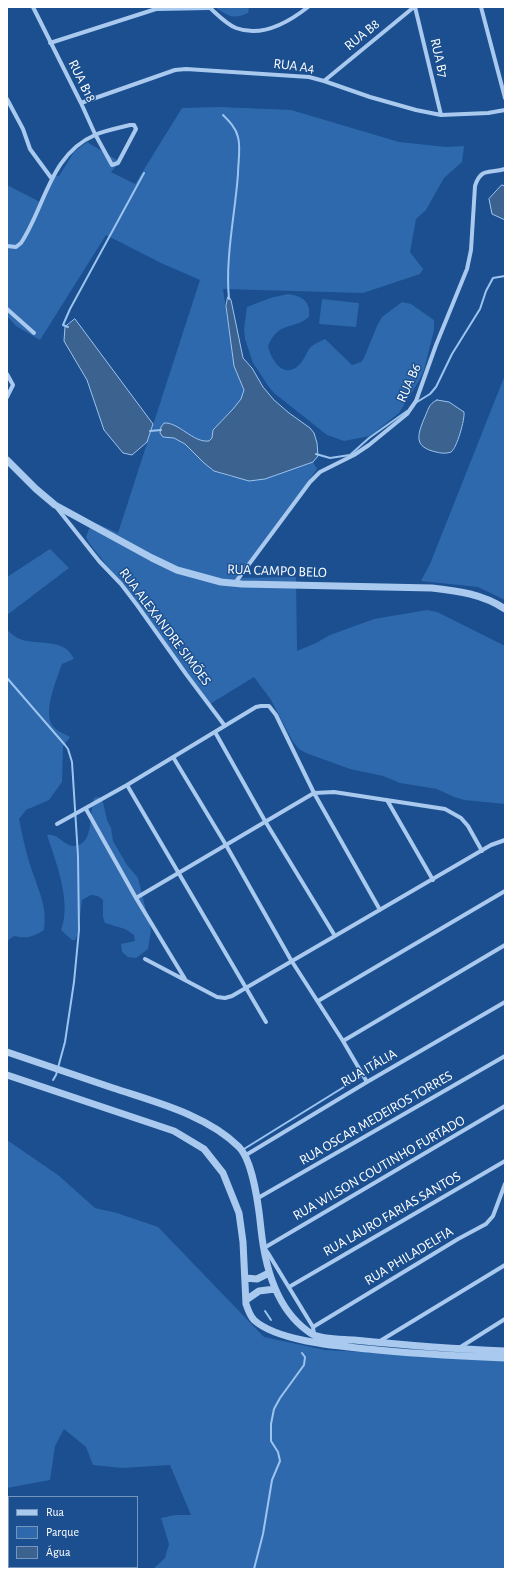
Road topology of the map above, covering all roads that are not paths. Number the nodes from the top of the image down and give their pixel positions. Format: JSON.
{"nodes":[{"id":1,"x":33,"y":7,"type":"edge"},
{"id":2,"x":308,"y":7,"type":"edge"},
{"id":3,"x":415,"y":7,"type":"edge"},
{"id":4,"x":481,"y":7,"type":"edge"},
{"id":5,"x":209,"y":8,"type":"edge"},
{"id":6,"x":50,"y":43,"type":"junction"},
{"id":7,"x":324,"y":81,"type":"junction"},
{"id":8,"x":505,"y":98,"type":"edge"},
{"id":9,"x":7,"y":99,"type":"edge"},
{"id":10,"x":81,"y":103,"type":"junction"},
{"id":11,"x":505,"y":110,"type":"edge"},
{"id":12,"x":441,"y":115,"type":"junction"},
{"id":13,"x":95,"y":134,"type":"junction"},
{"id":14,"x":505,"y":169,"type":"edge"},
{"id":15,"x":52,"y":179,"type":"junction"},
{"id":16,"x":7,"y":246,"type":"edge"},
{"id":17,"x":7,"y":309,"type":"edge"},
{"id":18,"x":34,"y":333,"type":"dead end"},
{"id":19,"x":7,"y":374,"type":"edge"},
{"id":20,"x":7,"y":397,"type":"edge"},
{"id":21,"x":7,"y":460,"type":"edge"},
{"id":22,"x":55,"y":505,"type":"junction"},
{"id":23,"x":235,"y":583,"type":"junction"},
{"id":24,"x":505,"y":608,"type":"edge"},
{"id":25,"x":225,"y":726,"type":"junction"},
{"id":26,"x":215,"y":732,"type":"junction"},
{"id":27,"x":173,"y":757,"type":"junction"},
{"id":28,"x":127,"y":785,"type":"junction"},
{"id":29,"x":314,"y":793,"type":"junction"},
{"id":30,"x":387,"y":800,"type":"junction"},
{"id":31,"x":86,"y":809,"type":"junction"},
{"id":32,"x":266,"y":821,"type":"junction"},
{"id":33,"x":57,"y":824,"type":"dead end"},
{"id":34,"x":505,"y":840,"type":"edge"},
{"id":35,"x":226,"y":845,"type":"junction"},
{"id":36,"x":482,"y":851,"type":"junction"},
{"id":37,"x":178,"y":873,"type":"junction"},
{"id":38,"x":433,"y":880,"type":"junction"},
{"id":39,"x":505,"y":892,"type":"edge"},
{"id":40,"x":136,"y":898,"type":"junction"},
{"id":41,"x":380,"y":910,"type":"junction"},
{"id":42,"x":335,"y":936,"type":"junction"},
{"id":43,"x":505,"y":945,"type":"edge"},
{"id":44,"x":145,"y":958,"type":"dead end"},
{"id":45,"x":291,"y":960,"type":"junction"},
{"id":46,"x":185,"y":980,"type":"junction"},
{"id":47,"x":246,"y":988,"type":"junction"},
{"id":48,"x":318,"y":1001,"type":"junction"},
{"id":49,"x":505,"y":1002,"type":"edge"},
{"id":50,"x":266,"y":1022,"type":"dead end"},
{"id":51,"x":343,"y":1041,"type":"junction"},
{"id":52,"x":7,"y":1052,"type":"edge"},
{"id":53,"x":505,"y":1056,"type":"edge"},
{"id":54,"x":7,"y":1075,"type":"edge"},
{"id":55,"x":367,"y":1082,"type":"junction"},
{"id":56,"x":505,"y":1106,"type":"edge"},
{"id":57,"x":243,"y":1152,"type":"junction"},
{"id":58,"x":505,"y":1161,"type":"edge"},
{"id":59,"x":505,"y":1184,"type":"edge"},
{"id":60,"x":258,"y":1198,"type":"junction"},
{"id":61,"x":264,"y":1248,"type":"junction"},
{"id":62,"x":505,"y":1265,"type":"edge"},
{"id":63,"x":269,"y":1273,"type":"junction"},
{"id":64,"x":245,"y":1278,"type":"junction"},
{"id":65,"x":289,"y":1287,"type":"junction"},
{"id":66,"x":275,"y":1289,"type":"junction"},
{"id":67,"x":246,"y":1300,"type":"junction"},
{"id":68,"x":505,"y":1319,"type":"edge"},
{"id":69,"x":313,"y":1327,"type":"junction"},
{"id":70,"x":314,"y":1335,"type":"junction"},
{"id":71,"x":378,"y":1342,"type":"junction"},
{"id":72,"x":457,"y":1349,"type":"junction"},
{"id":73,"x":505,"y":1351,"type":"edge"},
{"id":74,"x":505,"y":1358,"type":"edge"}],
"edges":[{"from":1,"to":6,"type":"street","name":"RUA B18"},
{"from":2,"to":5,"type":"street"},
{"from":3,"to":7,"type":"street","name":"RUA B8"},
{"from":3,"to":12,"type":"street","name":"RUA B7"},
{"from":4,"to":8,"type":"street"},
{"from":5,"to":6,"type":"street"},
{"from":6,"to":10,"type":"street","name":"RUA B18"},
{"from":7,"to":10,"type":"street","name":"RUA A4"},
{"from":7,"to":12,"type":"street","name":"RUA A4"},
{"from":9,"to":15,"type":"street"},
{"from":10,"to":13,"type":"street","name":"RUA B18"},
{"from":11,"to":12,"type":"street","name":"RUA A4"},
{"from":13,"to":13,"type":"street","name":"RUA B18"},
{"from":13,"to":15,"type":"street"},
{"from":14,"to":23,"type":"street","name":"RUA B6"},
{"from":15,"to":16,"type":"street"},
{"from":17,"to":18,"type":"street"},
{"from":19,"to":20,"type":"street"},
{"from":21,"to":22,"type":"street","name":"RUA CAMPO BELO"},
{"from":22,"to":23,"type":"street","name":"RUA CAMPO BELO"},
{"from":22,"to":25,"type":"street","name":"RUA ALEXANDRE SIMÕES"},
{"from":23,"to":24,"type":"street","name":"RUA CAMPO BELO"},
{"from":25,"to":26,"type":"street"},
{"from":25,"to":29,"type":"street"},
{"from":26,"to":27,"type":"street"},
{"from":26,"to":32,"type":"street"},
{"from":27,"to":28,"type":"street"},
{"from":27,"to":35,"type":"street"},
{"from":28,"to":31,"type":"street"},
{"from":28,"to":37,"type":"street"},
{"from":29,"to":30,"type":"street"},
{"from":29,"to":32,"type":"street"},
{"from":29,"to":41,"type":"street"},
{"from":30,"to":36,"type":"street"},
{"from":30,"to":38,"type":"street"},
{"from":31,"to":33,"type":"street"},
{"from":31,"to":40,"type":"street"},
{"from":32,"to":35,"type":"street"},
{"from":32,"to":42,"type":"street"},
{"from":34,"to":36,"type":"street"},
{"from":35,"to":37,"type":"street"},
{"from":35,"to":45,"type":"street"},
{"from":36,"to":38,"type":"street"},
{"from":37,"to":40,"type":"street"},
{"from":37,"to":47,"type":"street"},
{"from":38,"to":41,"type":"street"},
{"from":39,"to":48,"type":"street"},
{"from":40,"to":46,"type":"street"},
{"from":41,"to":42,"type":"street"},
{"from":42,"to":45,"type":"street"},
{"from":43,"to":51,"type":"street"},
{"from":44,"to":46,"type":"street"},
{"from":45,"to":47,"type":"street"},
{"from":45,"to":48,"type":"street"},
{"from":46,"to":47,"type":"street"},
{"from":47,"to":50,"type":"street"},
{"from":48,"to":51,"type":"street"},
{"from":49,"to":55,"type":"street","name":"RUA ITÁLIA"},
{"from":51,"to":55,"type":"street"},
{"from":52,"to":57,"type":"street"},
{"from":53,"to":60,"type":"street","name":"RUA OSCAR MEDEIROS TORRES"},
{"from":54,"to":64,"type":"street"},
{"from":55,"to":57,"type":"street","name":"RUA ITÁLIA"},
{"from":56,"to":61,"type":"street","name":"RUA WILSON COUTINHO FURTADO"},
{"from":57,"to":60,"type":"street"},
{"from":58,"to":65,"type":"street","name":"RUA LAURO FARIAS SANTOS"},
{"from":59,"to":69,"type":"street","name":"RUA PHILADELFIA"},
{"from":60,"to":61,"type":"street"},
{"from":61,"to":63,"type":"street"},
{"from":61,"to":65,"type":"street"},
{"from":62,"to":71,"type":"street"},
{"from":63,"to":64,"type":"street"},
{"from":63,"to":66,"type":"street"},
{"from":64,"to":67,"type":"street"},
{"from":65,"to":69,"type":"street"},
{"from":66,"to":67,"type":"street"},
{"from":66,"to":70,"type":"street"},
{"from":67,"to":74,"type":"street"},
{"from":68,"to":72,"type":"street"},
{"from":69,"to":70,"type":"street"},
{"from":70,"to":71,"type":"street"},
{"from":71,"to":72,"type":"street"},
{"from":72,"to":73,"type":"street"}]}
